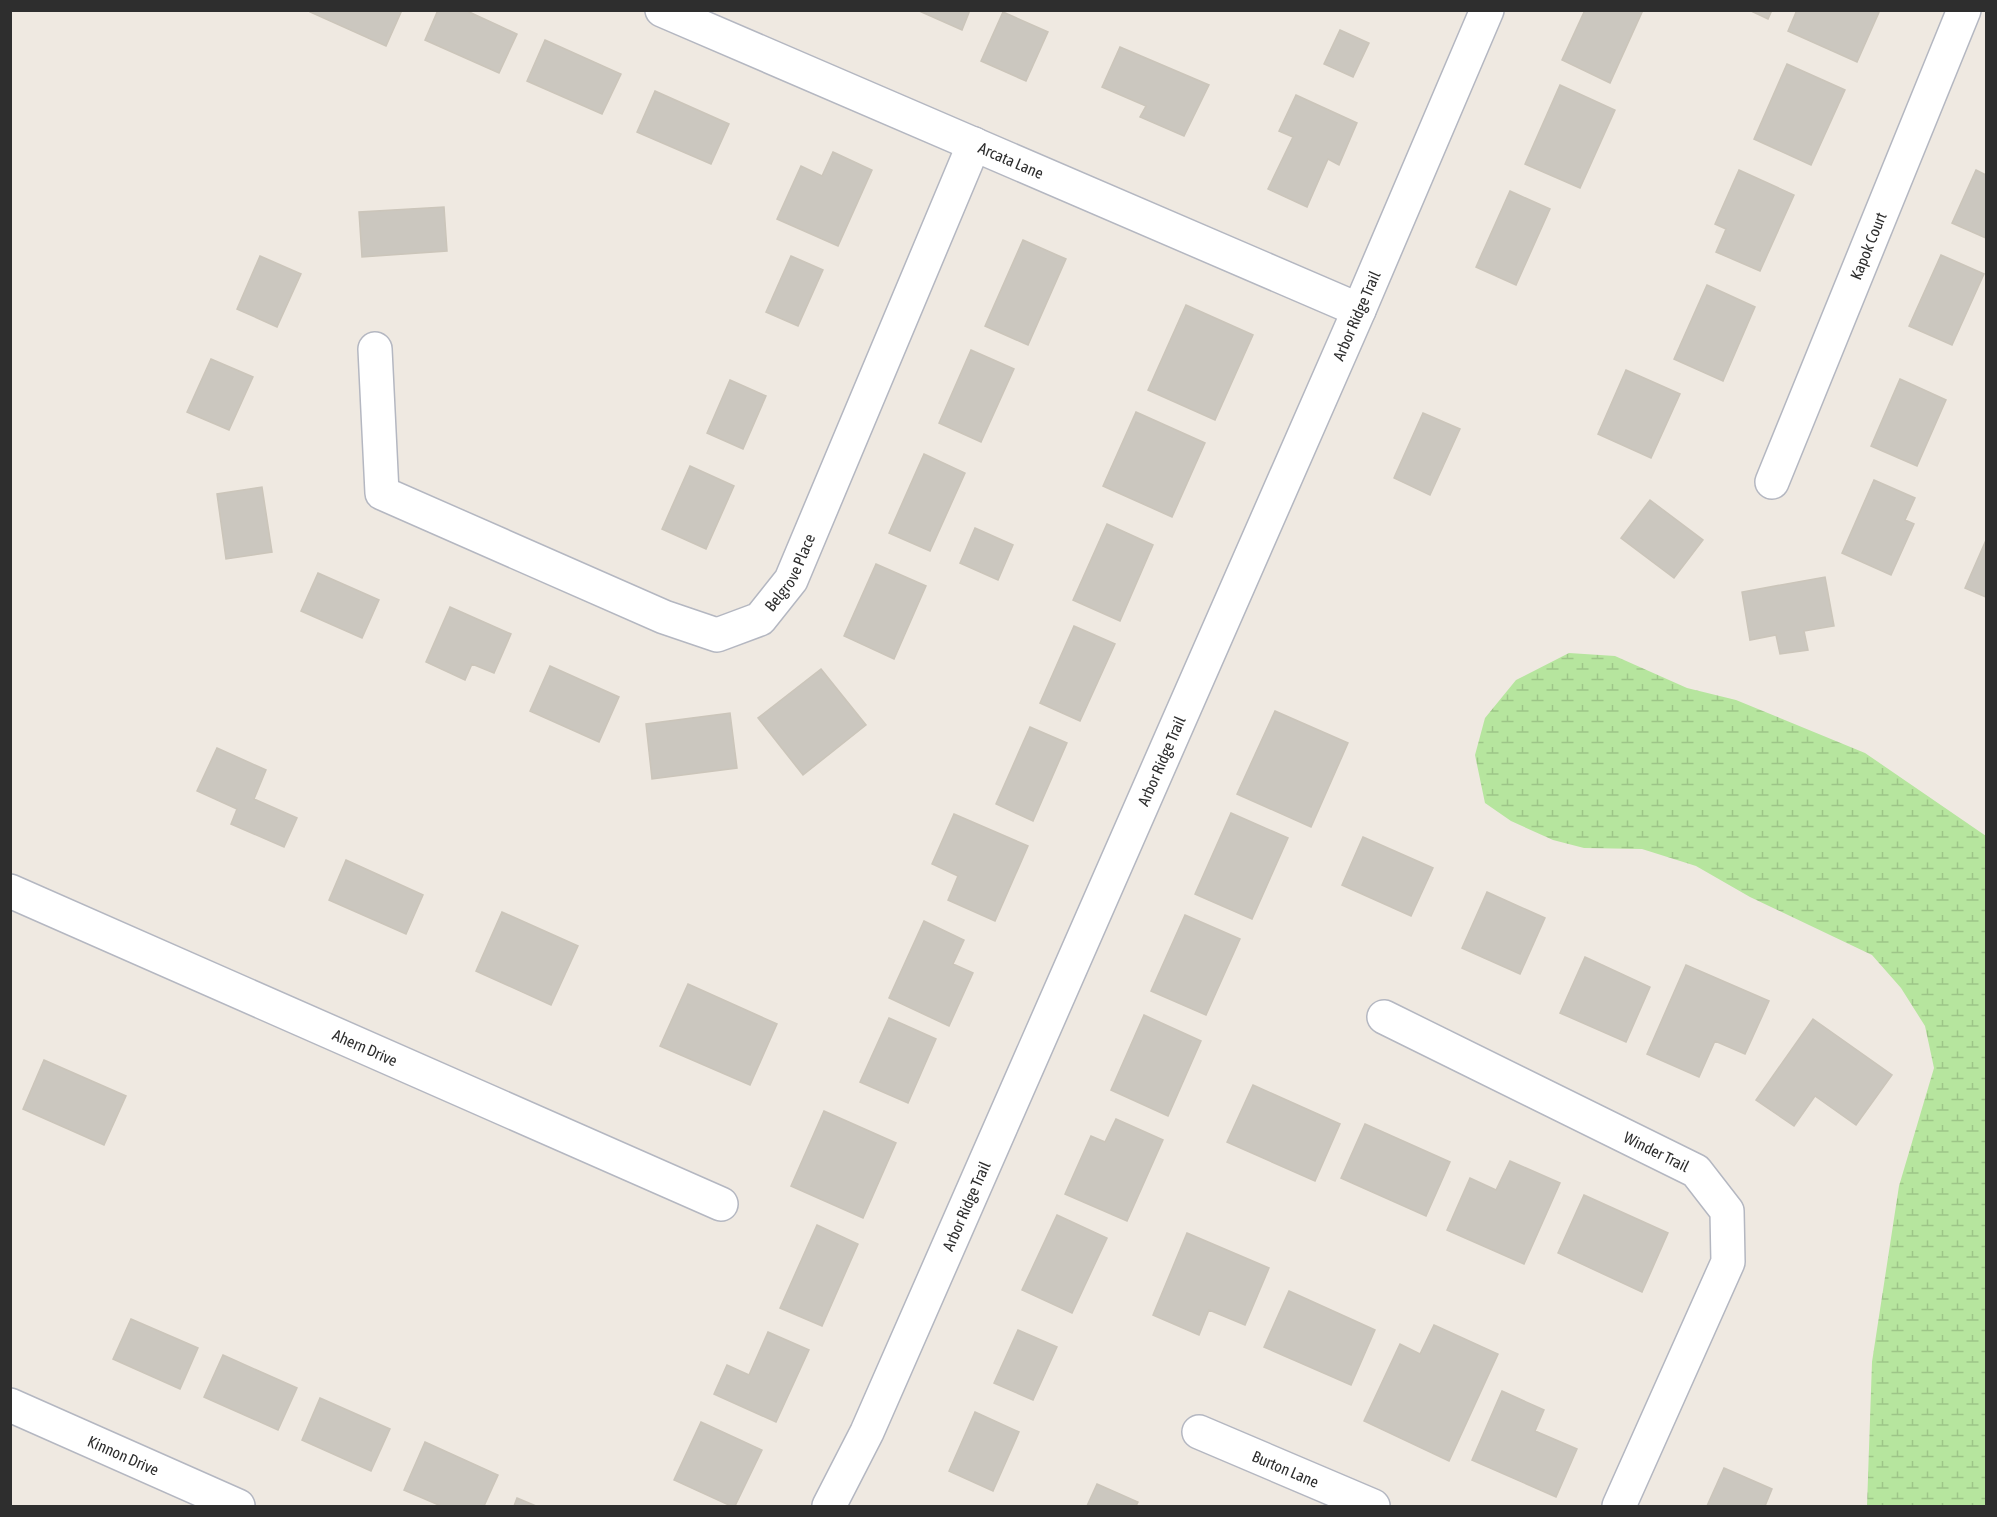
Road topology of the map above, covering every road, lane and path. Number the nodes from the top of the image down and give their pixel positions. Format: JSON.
{"nodes":[{"id":1,"x":662,"y":10,"type":"edge"},
{"id":2,"x":1487,"y":10,"type":"edge"},
{"id":3,"x":1964,"y":10,"type":"edge"},
{"id":4,"x":974,"y":144,"type":"junction"},
{"id":5,"x":1359,"y":310,"type":"junction"},
{"id":6,"x":375,"y":349,"type":"dead end"},
{"id":7,"x":1772,"y":482,"type":"dead end"},
{"id":8,"x":10,"y":891,"type":"edge"},
{"id":9,"x":1384,"y":1017,"type":"dead end"},
{"id":10,"x":721,"y":1204,"type":"dead end"},
{"id":11,"x":10,"y":1405,"type":"edge"},
{"id":12,"x":1199,"y":1432,"type":"dead end"},
{"id":13,"x":238,"y":1506,"type":"edge"},
{"id":14,"x":829,"y":1506,"type":"edge"},
{"id":15,"x":1373,"y":1506,"type":"edge"},
{"id":16,"x":1619,"y":1506,"type":"edge"}],
"edges":[{"from":1,"to":4,"type":"street","name":"Arcata Lane"},
{"from":2,"to":5,"type":"street","name":"Arbor Ridge Trail"},
{"from":3,"to":7,"type":"street","name":"Kapok Court"},
{"from":4,"to":5,"type":"street","name":"Arcata Lane"},
{"from":4,"to":6,"type":"street","name":"Belgrove Place"},
{"from":5,"to":14,"type":"street","name":"Arbor Ridge Trail"},
{"from":8,"to":10,"type":"street","name":"Ahern Drive"},
{"from":9,"to":16,"type":"street","name":"Winder Trail"},
{"from":11,"to":13,"type":"street","name":"Kinnon Drive"},
{"from":12,"to":15,"type":"street","name":"Burton Lane"}]}
